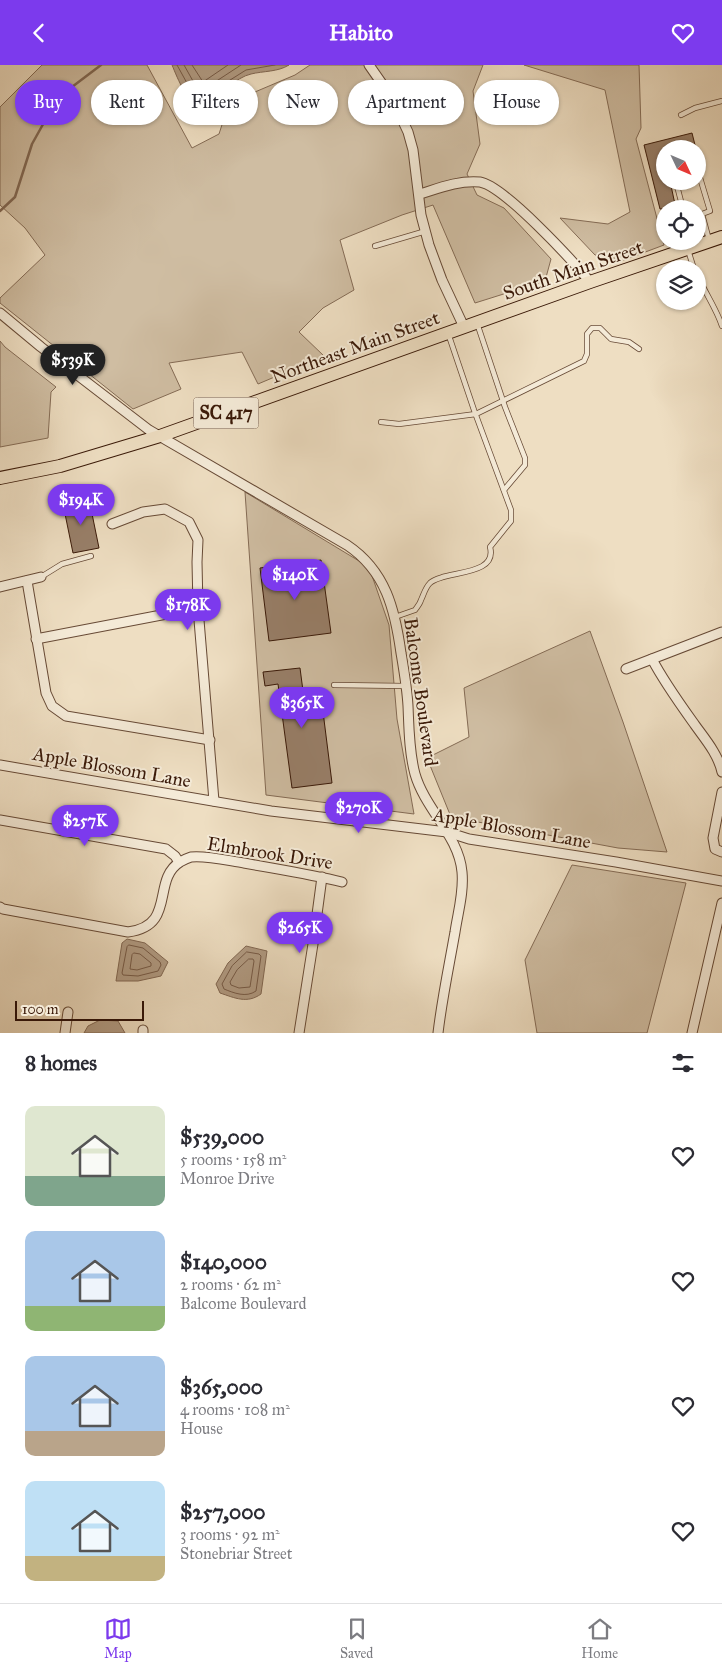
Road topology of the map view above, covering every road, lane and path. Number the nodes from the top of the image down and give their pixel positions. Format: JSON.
{"nodes":[{"id":1,"x":368,"y":65,"type":"edge"},
{"id":2,"x":722,"y":101,"type":"edge"},
{"id":3,"x":681,"y":115,"type":"dead end"},
{"id":4,"x":704,"y":190,"type":"edge"},
{"id":5,"x":420,"y":194,"type":"junction"},
{"id":6,"x":426,"y":231,"type":"junction"},
{"id":7,"x":722,"y":237,"type":"edge"},
{"id":8,"x":710,"y":241,"type":"junction"},
{"id":9,"x":706,"y":242,"type":"edge"},
{"id":10,"x":375,"y":246,"type":"dead end"},
{"id":11,"x":679,"y":250,"type":"edge"},
{"id":12,"x":590,"y":282,"type":"junction"},
{"id":13,"x":706,"y":295,"type":"edge"},
{"id":14,"x":0,"y":313,"type":"edge"},
{"id":15,"x":477,"y":323,"type":"junction"},
{"id":16,"x":722,"y":326,"type":"edge"},
{"id":17,"x":464,"y":327,"type":"junction"},
{"id":18,"x":448,"y":333,"type":"junction"},
{"id":19,"x":638,"y":349,"type":"dead end"},
{"id":20,"x":504,"y":401,"type":"junction"},
{"id":21,"x":476,"y":414,"type":"junction"},
{"id":22,"x":381,"y":422,"type":"dead end"},
{"id":23,"x":160,"y":436,"type":"junction"},
{"id":24,"x":0,"y":478,"type":"edge"},
{"id":25,"x":504,"y":490,"type":"junction"},
{"id":26,"x":112,"y":524,"type":"dead end"},
{"id":27,"x":91,"y":556,"type":"dead end"},
{"id":28,"x":41,"y":577,"type":"joint"},
{"id":29,"x":27,"y":581,"type":"junction"},
{"id":30,"x":0,"y":587,"type":"edge"},
{"id":31,"x":198,"y":608,"type":"junction"},
{"id":32,"x":395,"y":617,"type":"junction"},
{"id":33,"x":722,"y":632,"type":"edge"},
{"id":34,"x":36,"y":639,"type":"junction"},
{"id":35,"x":652,"y":659,"type":"junction"},
{"id":36,"x":626,"y":669,"type":"dead end"},
{"id":37,"x":334,"y":685,"type":"dead end"},
{"id":38,"x":407,"y":686,"type":"junction"},
{"id":39,"x":210,"y":740,"type":"junction"},
{"id":40,"x":0,"y":765,"type":"edge"},
{"id":41,"x":722,"y":771,"type":"edge"},
{"id":42,"x":722,"y":792,"type":"edge"},
{"id":43,"x":214,"y":801,"type":"junction"},
{"id":44,"x":0,"y":820,"type":"edge"},
{"id":45,"x":447,"y":832,"type":"junction"},
{"id":46,"x":722,"y":852,"type":"edge"},
{"id":47,"x":179,"y":863,"type":"junction"},
{"id":48,"x":322,"y":877,"type":"junction"},
{"id":49,"x":722,"y":881,"type":"edge"},
{"id":50,"x":342,"y":882,"type":"dead end"},
{"id":51,"x":722,"y":903,"type":"edge"},
{"id":52,"x":0,"y":907,"type":"edge"},
{"id":53,"x":718,"y":943,"type":"edge"},
{"id":54,"x":68,"y":1012,"type":"dead end"},
{"id":55,"x":65,"y":1033,"type":"edge"},
{"id":56,"x":299,"y":1033,"type":"edge"},
{"id":57,"x":438,"y":1033,"type":"edge"},
{"id":58,"x":692,"y":1033,"type":"edge"}],
"edges":[{"from":1,"to":5,"type":"street"},
{"from":2,"to":3,"type":"lane"},
{"from":4,"to":8,"type":"lane"},
{"from":5,"to":6,"type":"street"},
{"from":5,"to":12,"type":"street"},
{"from":6,"to":10,"type":"lane"},
{"from":6,"to":17,"type":"street"},
{"from":7,"to":8,"type":"main road","name":"South Main Street","number":"SC 417"},
{"from":8,"to":9,"type":"main road","name":"South Main Street","number":"SC 417"},
{"from":11,"to":12,"type":"main road","name":"South Main Street","number":"SC 417"},
{"from":12,"to":15,"type":"main road","name":"South Main Street","number":"SC 417"},
{"from":13,"to":16,"type":"lane"},
{"from":14,"to":23,"type":"street","name":"Balcome Boulevard"},
{"from":15,"to":17,"type":"main road","name":"South Main Street","number":"SC 417"},
{"from":15,"to":20,"type":"lane"},
{"from":17,"to":18,"type":"main road","name":"Northeast Main Street","number":"SC 417"},
{"from":18,"to":21,"type":"lane"},
{"from":18,"to":23,"type":"main road","name":"Northeast Main Street","number":"SC 417"},
{"from":19,"to":20,"type":"lane"},
{"from":20,"to":21,"type":"lane"},
{"from":20,"to":25,"type":"lane"},
{"from":21,"to":22,"type":"lane"},
{"from":21,"to":25,"type":"lane"},
{"from":23,"to":24,"type":"main road","name":"Northeast Main Street","number":"SC 417"},
{"from":23,"to":32,"type":"street","name":"Balcome Boulevard"},
{"from":25,"to":32,"type":"lane"},
{"from":26,"to":31,"type":"street"},
{"from":27,"to":28,"type":"lane"},
{"from":28,"to":29,"type":"street"},
{"from":29,"to":30,"type":"street"},
{"from":29,"to":34,"type":"street"},
{"from":31,"to":34,"type":"street"},
{"from":31,"to":39,"type":"street"},
{"from":32,"to":38,"type":"street","name":"Balcome Boulevard"},
{"from":33,"to":35,"type":"street"},
{"from":34,"to":39,"type":"street"},
{"from":35,"to":36,"type":"street"},
{"from":35,"to":41,"type":"street"},
{"from":37,"to":38,"type":"lane"},
{"from":38,"to":45,"type":"street","name":"Balcome Boulevard"},
{"from":39,"to":43,"type":"street"},
{"from":40,"to":43,"type":"street","name":"Apple Blossom Lane"},
{"from":42,"to":46,"type":"street"},
{"from":43,"to":45,"type":"street","name":"Apple Blossom Lane"},
{"from":44,"to":47,"type":"street"},
{"from":45,"to":49,"type":"street","name":"Apple Blossom Lane"},
{"from":45,"to":57,"type":"street","name":"Balcome Boulevard"},
{"from":47,"to":48,"type":"street","name":"Elmbrook Drive"},
{"from":47,"to":52,"type":"street","name":"Elmbrook Drive"},
{"from":48,"to":50,"type":"street","name":"Elmbrook Drive"},
{"from":48,"to":56,"type":"street"},
{"from":51,"to":53,"type":"street"},
{"from":53,"to":58,"type":"street"},
{"from":54,"to":55,"type":"street"}]}
